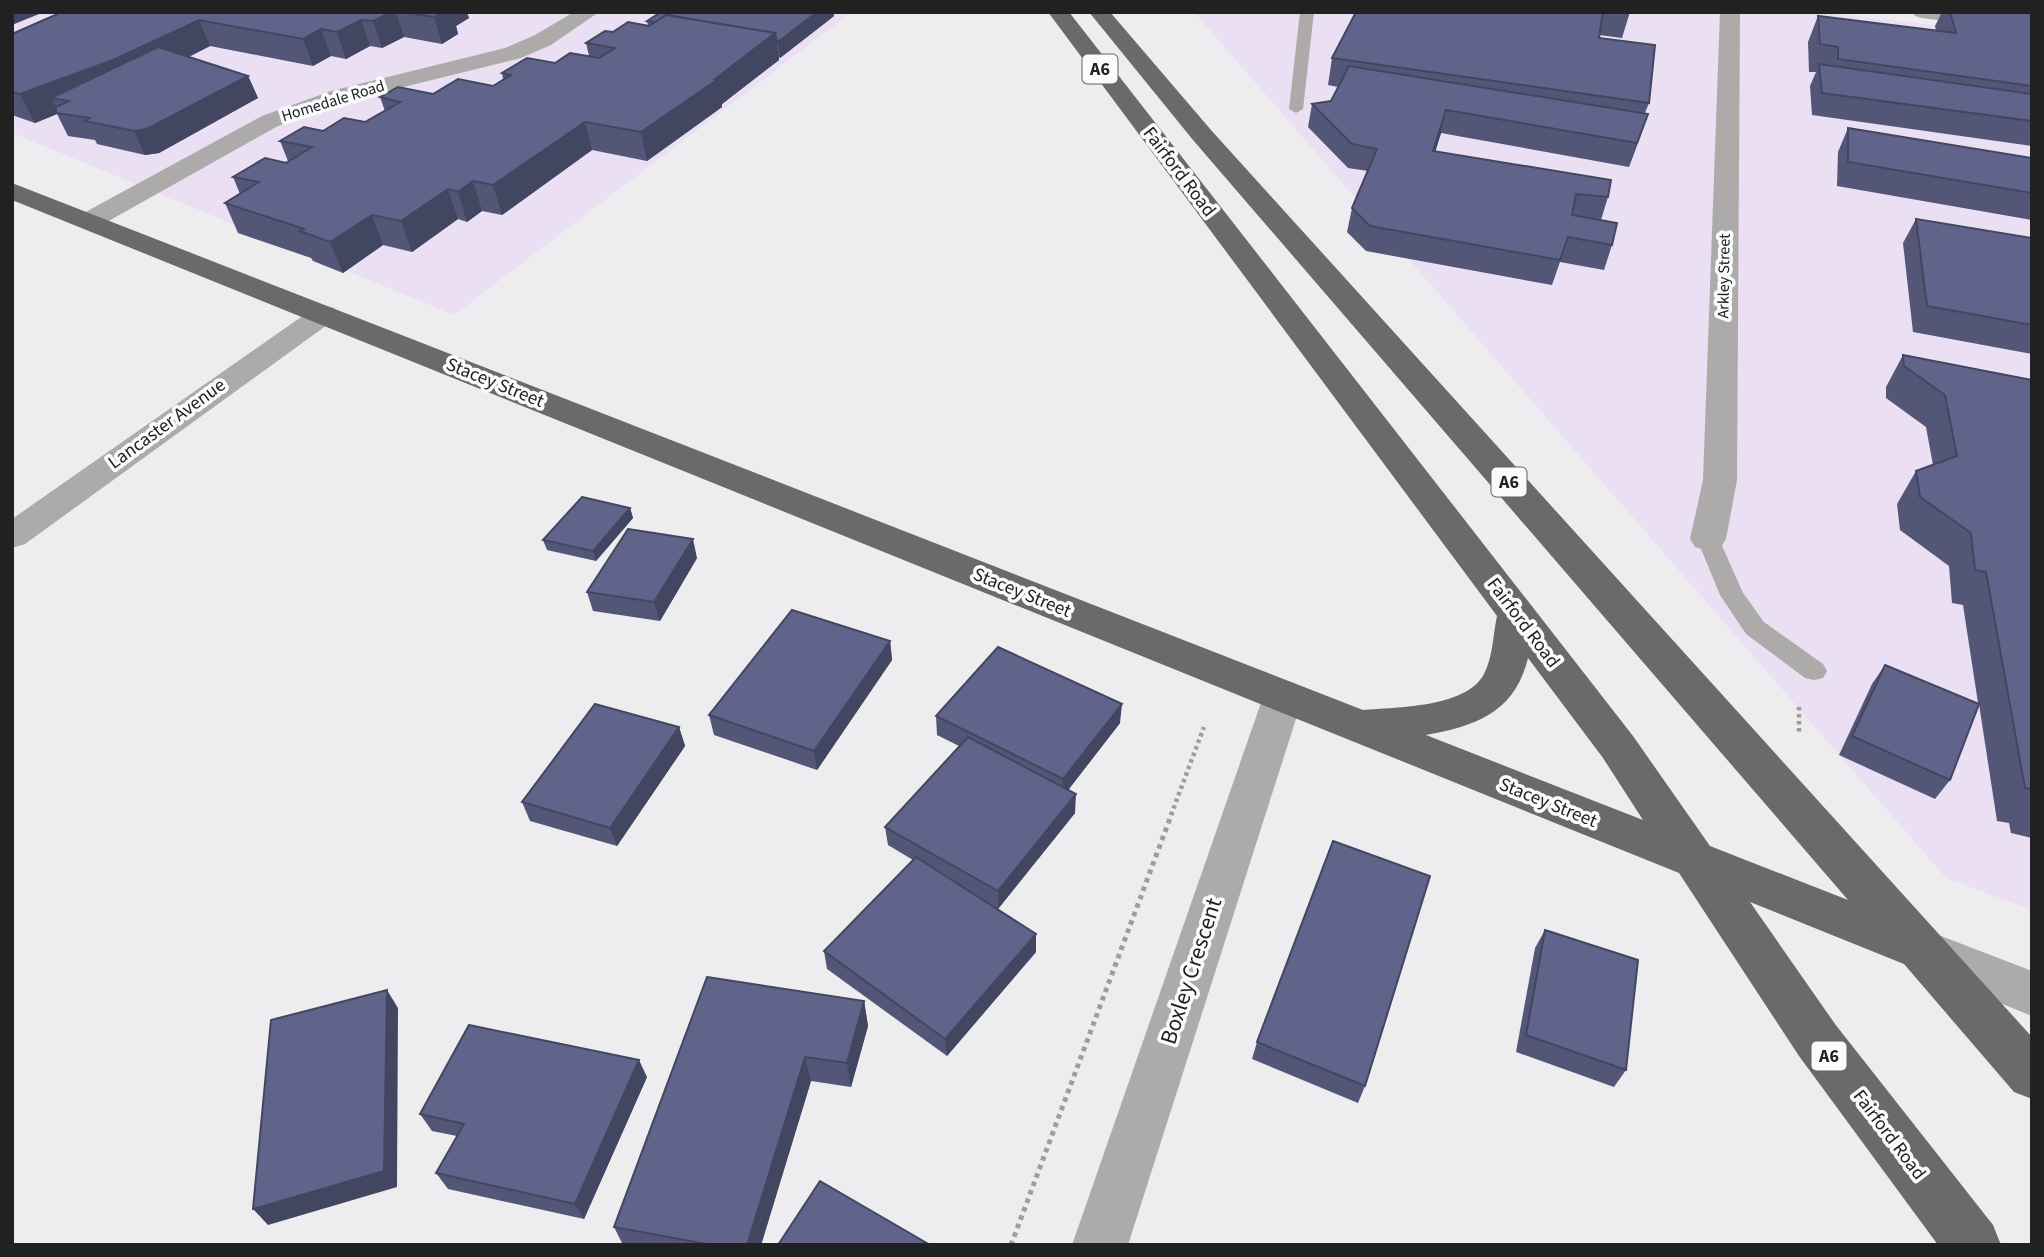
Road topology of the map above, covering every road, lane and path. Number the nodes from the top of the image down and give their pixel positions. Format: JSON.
{"nodes":[{"id":1,"x":589,"y":12,"type":"edge"},
{"id":2,"x":1058,"y":12,"type":"edge"},
{"id":3,"x":1100,"y":12,"type":"edge"},
{"id":4,"x":1307,"y":12,"type":"edge"},
{"id":5,"x":1730,"y":12,"type":"edge"},
{"id":6,"x":1922,"y":12,"type":"edge"},
{"id":7,"x":2032,"y":26,"type":"edge"},
{"id":8,"x":1296,"y":109,"type":"dead end"},
{"id":9,"x":12,"y":191,"type":"edge"},
{"id":10,"x":89,"y":221,"type":"junction"},
{"id":11,"x":324,"y":314,"type":"junction"},
{"id":12,"x":12,"y":536,"type":"edge"},
{"id":13,"x":1708,"y":539,"type":"joint"},
{"id":14,"x":1516,"y":615,"type":"junction"},
{"id":15,"x":1814,"y":671,"type":"dead end"},
{"id":16,"x":1283,"y":697,"type":"junction"},
{"id":17,"x":1204,"y":727,"type":"dead end"},
{"id":18,"x":1356,"y":727,"type":"junction"},
{"id":19,"x":1695,"y":860,"type":"junction"},
{"id":20,"x":1922,"y":950,"type":"junction"},
{"id":21,"x":2032,"y":994,"type":"edge"},
{"id":22,"x":2032,"y":1075,"type":"edge"},
{"id":23,"x":1011,"y":1245,"type":"edge"},
{"id":24,"x":1100,"y":1245,"type":"edge"},
{"id":25,"x":1973,"y":1245,"type":"edge"}],
"edges":[{"from":1,"to":10,"type":"street","name":"Homedale Road"},
{"from":2,"to":14,"type":"highway","name":"Fairford Road","number":"A6"},
{"from":3,"to":20,"type":"highway","name":"Fairford Road","number":"A6"},
{"from":4,"to":8,"type":"lane"},
{"from":5,"to":13,"type":"street","name":"Arkley Street"},
{"from":6,"to":7,"type":"street"},
{"from":9,"to":10,"type":"highway","name":"Stacey Street"},
{"from":10,"to":11,"type":"highway","name":"Stacey Street"},
{"from":11,"to":12,"type":"street","name":"Lancaster Avenue"},
{"from":11,"to":16,"type":"highway","name":"Stacey Street"},
{"from":13,"to":15,"type":"lane"},
{"from":14,"to":18,"type":"highway"},
{"from":14,"to":19,"type":"highway","name":"Fairford Road","number":"A6"},
{"from":16,"to":18,"type":"highway","name":"Stacey Street"},
{"from":16,"to":24,"type":"street","name":"Boxley Crescent"},
{"from":17,"to":23,"type":"path"},
{"from":18,"to":19,"type":"highway","name":"Stacey Street"},
{"from":19,"to":20,"type":"highway","name":"Stacey Street"},
{"from":19,"to":25,"type":"highway","name":"Fairford Road","number":"A6"},
{"from":20,"to":21,"type":"street","name":"Stacey Street"},
{"from":20,"to":22,"type":"highway","name":"Fairford Road","number":"A6"}]}
